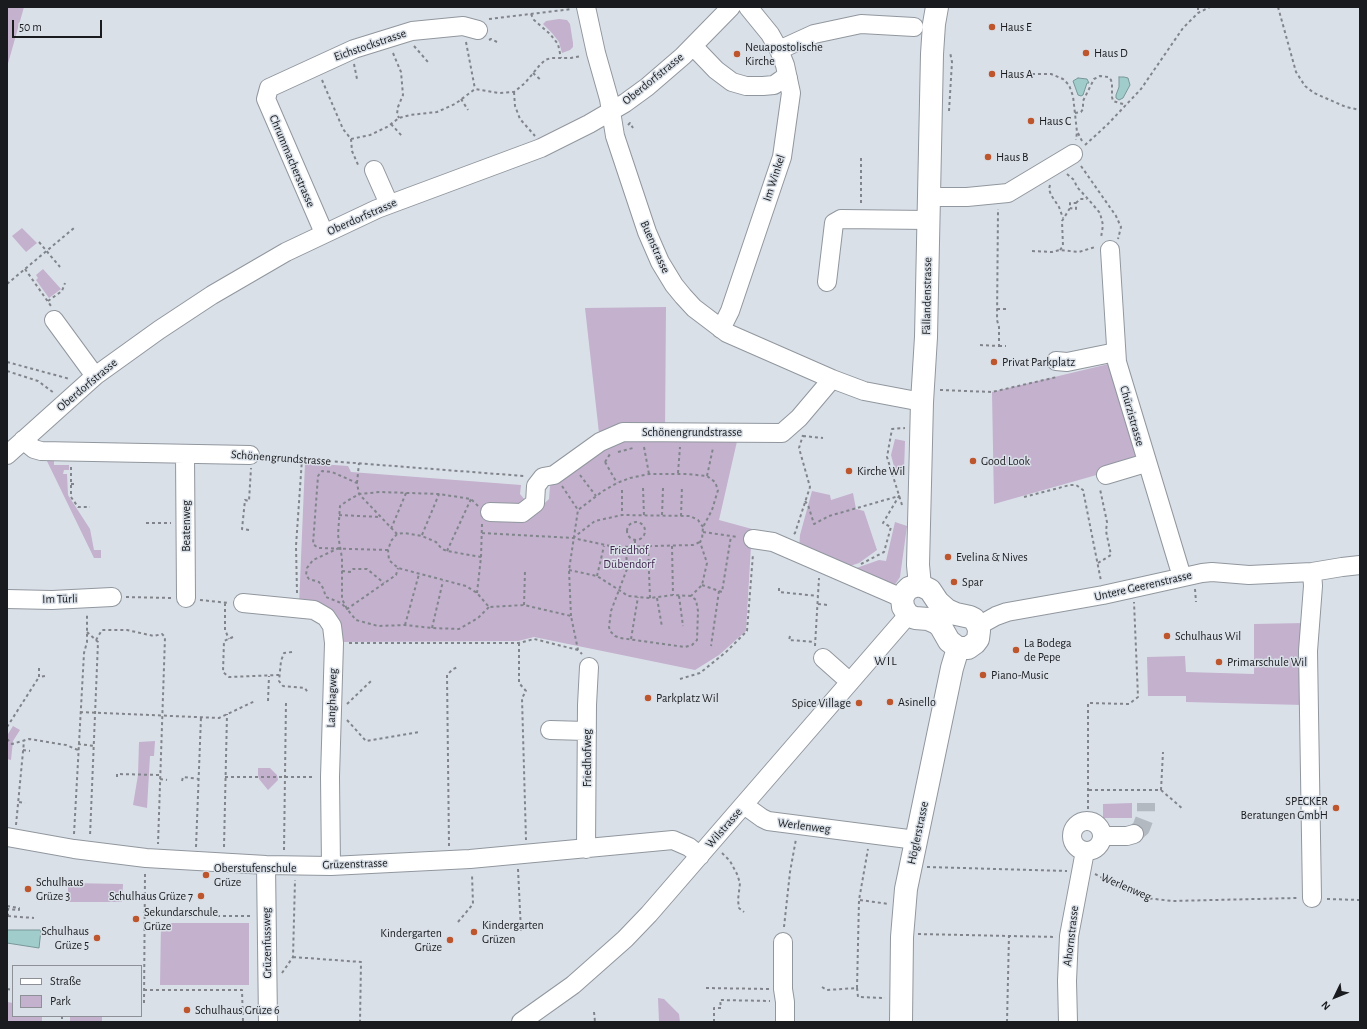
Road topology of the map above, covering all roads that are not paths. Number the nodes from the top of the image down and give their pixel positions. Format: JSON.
{"nodes":[{"id":1,"x":731,"y":7,"type":"edge"},
{"id":2,"x":748,"y":7,"type":"edge"},
{"id":3,"x":937,"y":7,"type":"edge"},
{"id":4,"x":580,"y":8,"type":"edge"},
{"id":5,"x":475,"y":25,"type":"road end"},
{"id":6,"x":914,"y":27,"type":"dead end"},
{"id":7,"x":692,"y":46,"type":"junction"},
{"id":8,"x":779,"y":50,"type":"junction"},
{"id":9,"x":788,"y":78,"type":"junction"},
{"id":10,"x":269,"y":88,"type":"joint"},
{"id":11,"x":611,"y":112,"type":"junction"},
{"id":12,"x":1073,"y":154,"type":"road end"},
{"id":13,"x":368,"y":171,"type":"road end"},
{"id":14,"x":928,"y":197,"type":"junction"},
{"id":15,"x":389,"y":204,"type":"junction"},
{"id":16,"x":928,"y":220,"type":"junction"},
{"id":17,"x":324,"y":233,"type":"junction"},
{"id":18,"x":1110,"y":250,"type":"road end"},
{"id":19,"x":827,"y":282,"type":"dead end"},
{"id":20,"x":54,"y":320,"type":"dead end"},
{"id":21,"x":722,"y":329,"type":"junction"},
{"id":22,"x":1116,"y":352,"type":"junction"},
{"id":23,"x":1057,"y":369,"type":"road end"},
{"id":24,"x":95,"y":376,"type":"junction"},
{"id":25,"x":832,"y":379,"type":"junction"},
{"id":26,"x":922,"y":402,"type":"junction"},
{"id":27,"x":23,"y":440,"type":"junction"},
{"id":28,"x":185,"y":454,"type":"junction"},
{"id":29,"x":7,"y":455,"type":"edge"},
{"id":30,"x":251,"y":455,"type":"road end"},
{"id":31,"x":1146,"y":463,"type":"junction"},
{"id":32,"x":1103,"y":482,"type":"road end"},
{"id":33,"x":484,"y":512,"type":"road end"},
{"id":34,"x":753,"y":539,"type":"road end"},
{"id":35,"x":1360,"y":565,"type":"edge"},
{"id":36,"x":1312,"y":572,"type":"junction"},
{"id":37,"x":1188,"y":581,"type":"junction"},
{"id":38,"x":920,"y":586,"type":"junction"},
{"id":39,"x":112,"y":597,"type":"dead end"},
{"id":40,"x":186,"y":598,"type":"dead end"},
{"id":41,"x":7,"y":600,"type":"edge"},
{"id":42,"x":234,"y":603,"type":"road end"},
{"id":43,"x":905,"y":607,"type":"junction"},
{"id":44,"x":978,"y":626,"type":"junction"},
{"id":45,"x":958,"y":648,"type":"junction"},
{"id":46,"x":819,"y":653,"type":"road end"},
{"id":47,"x":589,"y":668,"type":"dead end"},
{"id":48,"x":850,"y":682,"type":"junction"},
{"id":49,"x":550,"y":730,"type":"dead end"},
{"id":50,"x":587,"y":731,"type":"junction"},
{"id":51,"x":744,"y":805,"type":"junction"},
{"id":52,"x":1134,"y":834,"type":"dead end"},
{"id":53,"x":1102,"y":836,"type":"junction"},
{"id":54,"x":11,"y":837,"type":"edge"},
{"id":55,"x":916,"y":840,"type":"junction"},
{"id":56,"x":586,"y":849,"type":"junction"},
{"id":57,"x":1085,"y":851,"type":"junction"},
{"id":58,"x":700,"y":856,"type":"junction"},
{"id":59,"x":266,"y":865,"type":"junction"},
{"id":60,"x":331,"y":866,"type":"junction"},
{"id":61,"x":1312,"y":898,"type":"road end"},
{"id":62,"x":783,"y":942,"type":"road end"},
{"id":63,"x":268,"y":1022,"type":"edge"},
{"id":64,"x":521,"y":1022,"type":"edge"},
{"id":65,"x":785,"y":1022,"type":"edge"},
{"id":66,"x":901,"y":1022,"type":"edge"},
{"id":67,"x":1068,"y":1022,"type":"edge"}],
"edges":[{"from":1,"to":7,"type":"street","name":"Oberdorfstrasse"},
{"from":2,"to":8,"type":"street","name":"Im Winkel"},
{"from":3,"to":14,"type":"main road","name":"Fällandenstrasse"},
{"from":4,"to":11,"type":"street","name":"Buenstrasse"},
{"from":5,"to":10,"type":"street","name":"Eichstockstrasse"},
{"from":6,"to":8,"type":"street"},
{"from":7,"to":9,"type":"street"},
{"from":7,"to":11,"type":"street","name":"Oberdorfstrasse"},
{"from":8,"to":9,"type":"street","name":"Im Winkel"},
{"from":9,"to":21,"type":"street","name":"Im Winkel"},
{"from":10,"to":17,"type":"street","name":"Chrummacherstrasse"},
{"from":11,"to":15,"type":"street","name":"Oberdorfstrasse"},
{"from":11,"to":21,"type":"street","name":"Buenstrasse"},
{"from":12,"to":14,"type":"street"},
{"from":13,"to":15,"type":"street"},
{"from":14,"to":16,"type":"main road","name":"Fällandenstrasse"},
{"from":15,"to":17,"type":"street","name":"Oberdorfstrasse"},
{"from":16,"to":19,"type":"street"},
{"from":16,"to":26,"type":"main road","name":"Fällandenstrasse"},
{"from":17,"to":24,"type":"street","name":"Oberdorfstrasse"},
{"from":18,"to":22,"type":"street","name":"Chürzistrasse"},
{"from":20,"to":24,"type":"street"},
{"from":21,"to":25,"type":"street","name":"Buenstrasse"},
{"from":22,"to":23,"type":"street"},
{"from":22,"to":31,"type":"street","name":"Chürzistrasse"},
{"from":24,"to":27,"type":"street","name":"Oberdorfstrasse"},
{"from":25,"to":26,"type":"street","name":"Buenstrasse"},
{"from":25,"to":33,"type":"street","name":"Schönengrundstrasse"},
{"from":26,"to":38,"type":"main road","name":"Fällandenstrasse"},
{"from":27,"to":28,"type":"street","name":"Schönengrundstrasse"},
{"from":27,"to":29,"type":"street","name":"Oberdorfstrasse"},
{"from":28,"to":30,"type":"street","name":"Schönengrundstrasse"},
{"from":28,"to":40,"type":"street","name":"Beatenweg"},
{"from":31,"to":32,"type":"street"},
{"from":31,"to":37,"type":"street","name":"Chürzistrasse"},
{"from":34,"to":43,"type":"street"},
{"from":35,"to":36,"type":"street","name":"Untere Geerenstrasse"},
{"from":36,"to":37,"type":"street","name":"Untere Geerenstrasse"},
{"from":36,"to":61,"type":"street"},
{"from":37,"to":44,"type":"street","name":"Untere Geerenstrasse"},
{"from":38,"to":43,"type":"main road"},
{"from":38,"to":44,"type":"main road"},
{"from":39,"to":41,"type":"street","name":"Im Türli"},
{"from":42,"to":60,"type":"street","name":"Langhagweg"},
{"from":43,"to":45,"type":"main road"},
{"from":43,"to":48,"type":"street","name":"Wilstrasse"},
{"from":44,"to":45,"type":"main road"},
{"from":45,"to":55,"type":"main road","name":"Höglerstrasse"},
{"from":46,"to":48,"type":"street"},
{"from":47,"to":50,"type":"street","name":"Friedhofweg"},
{"from":48,"to":51,"type":"street","name":"Wilstrasse"},
{"from":49,"to":50,"type":"street"},
{"from":50,"to":56,"type":"street","name":"Friedhofweg"},
{"from":51,"to":55,"type":"street","name":"Werlenweg"},
{"from":51,"to":58,"type":"street","name":"Wilstrasse"},
{"from":52,"to":53,"type":"street"},
{"from":53,"to":57,"type":"street"},
{"from":53,"to":57,"type":"street"},
{"from":54,"to":59,"type":"street","name":"Grüzenstrasse"},
{"from":55,"to":66,"type":"main road","name":"Höglerstrasse"},
{"from":56,"to":58,"type":"street","name":"Grüzenstrasse"},
{"from":56,"to":60,"type":"street","name":"Grüzenstrasse"},
{"from":57,"to":67,"type":"street","name":"Ahornstrasse"},
{"from":58,"to":64,"type":"street","name":"Wilstrasse"},
{"from":59,"to":60,"type":"street","name":"Grüzenstrasse"},
{"from":59,"to":63,"type":"street","name":"Grüzenfussweg"},
{"from":62,"to":65,"type":"street"}]}
